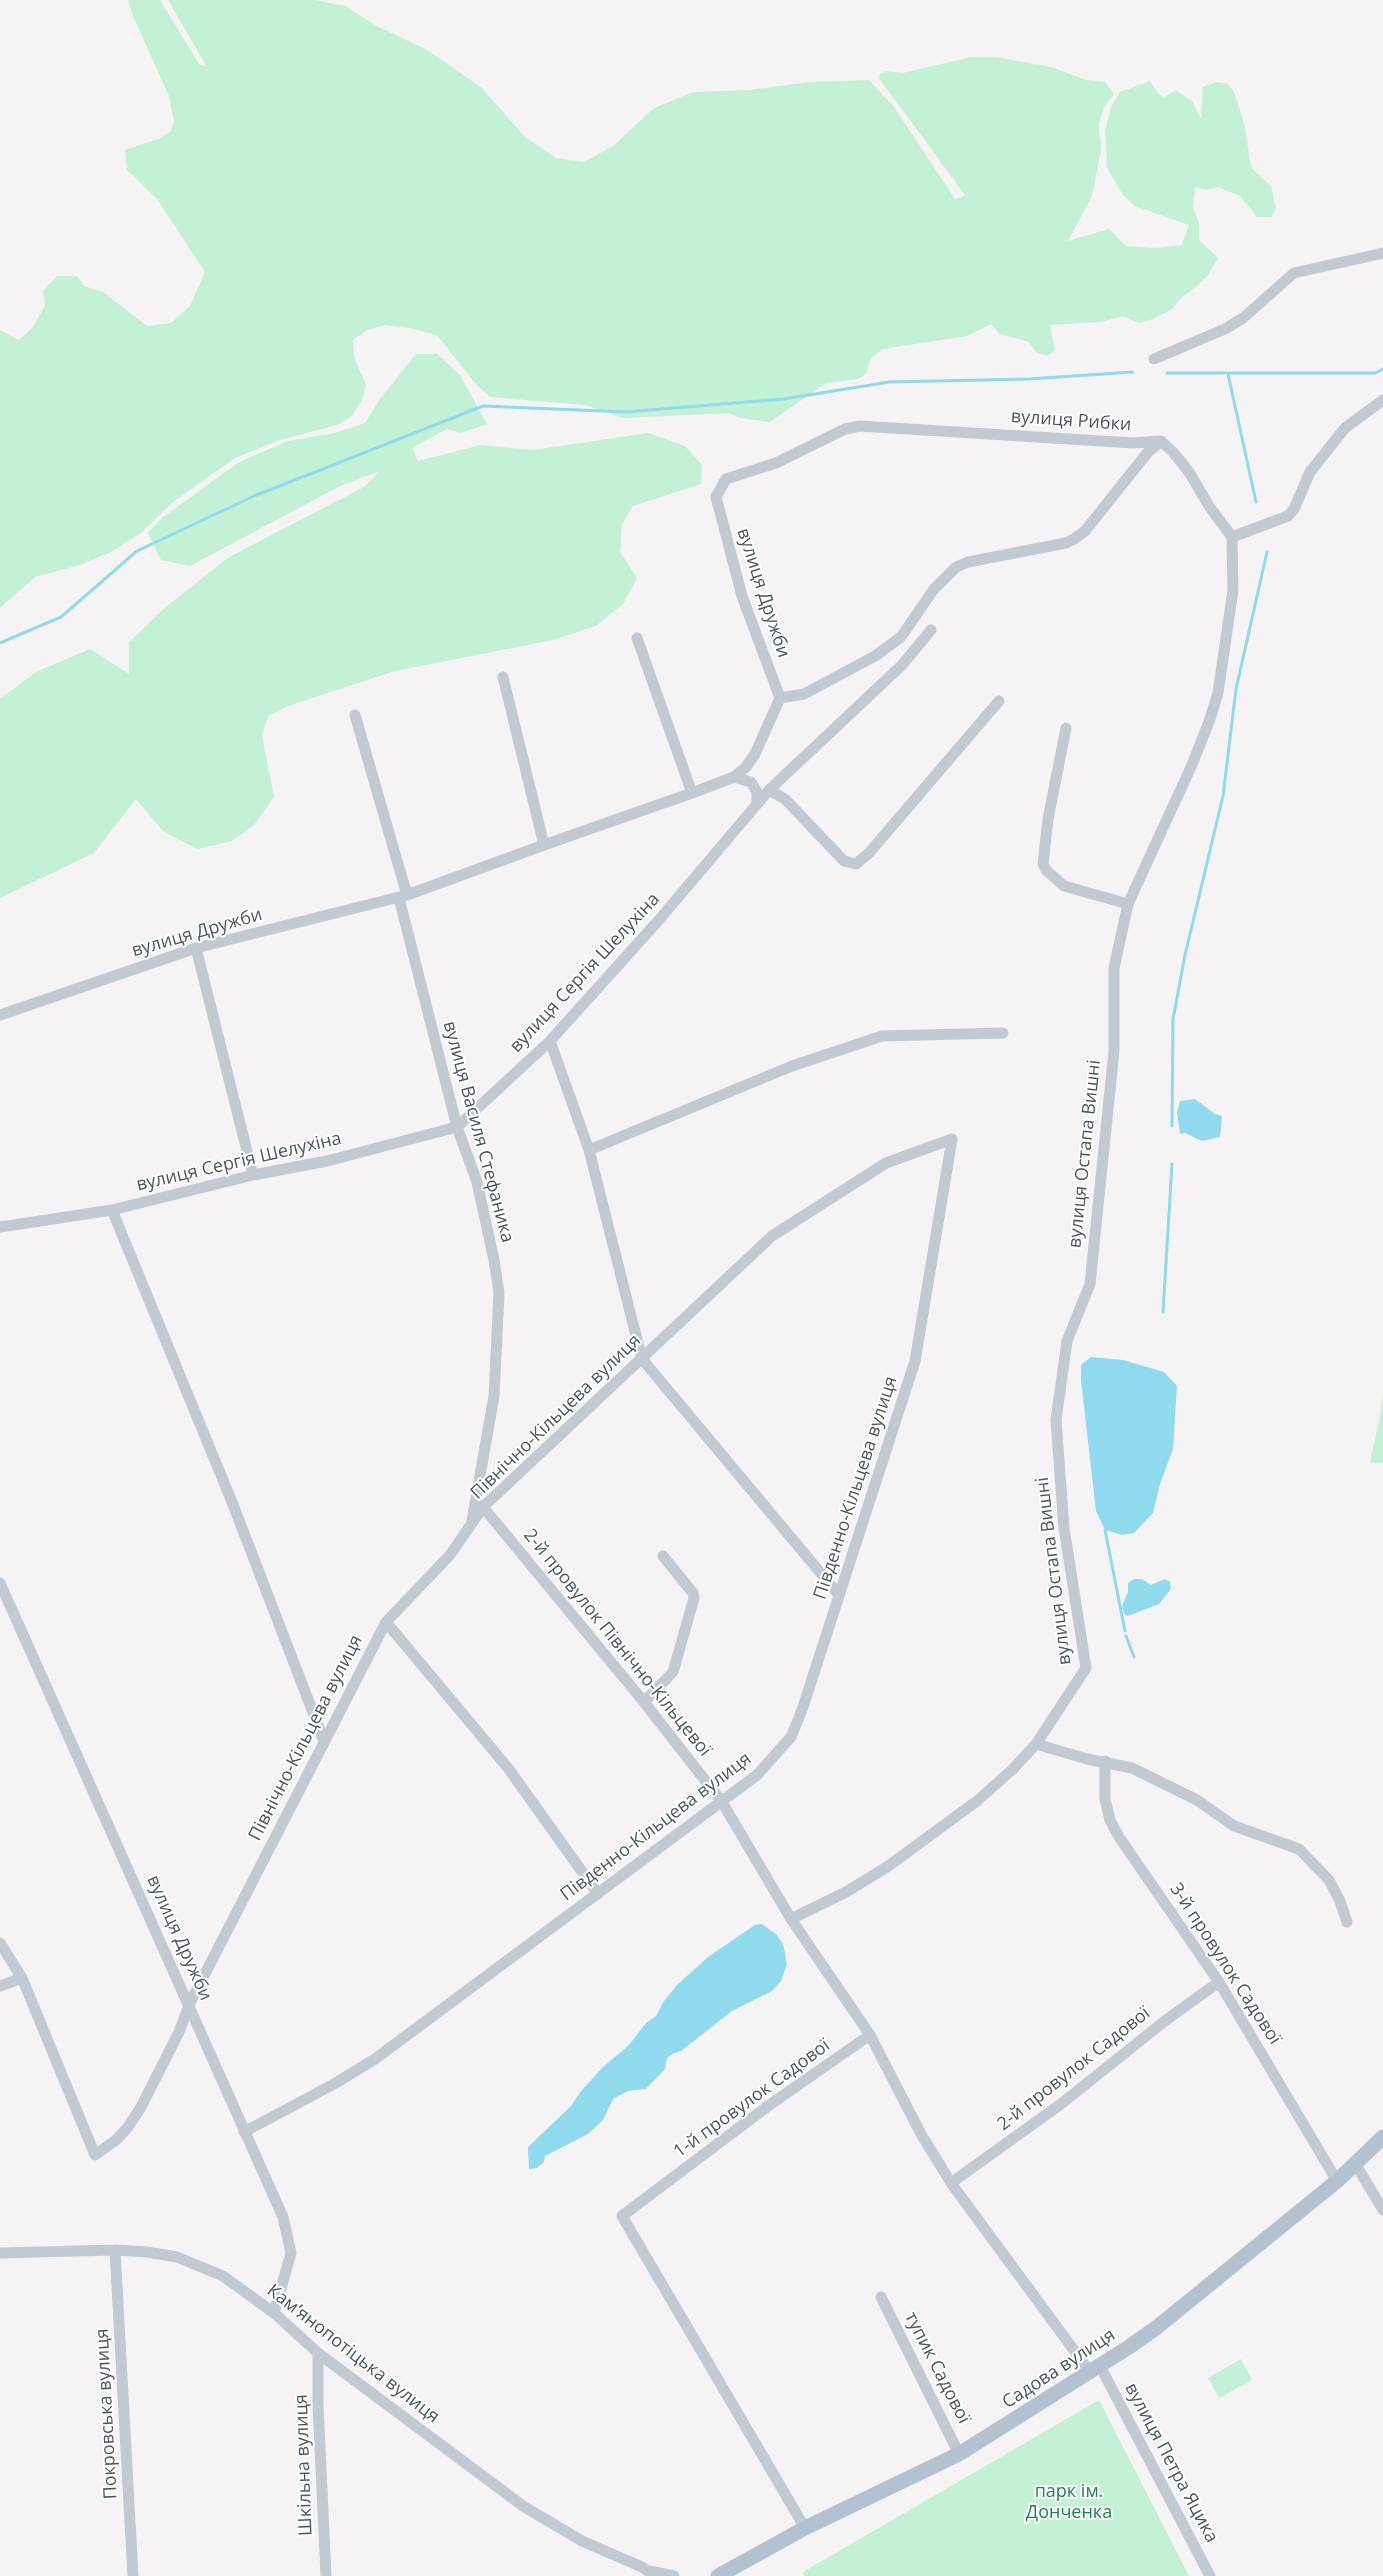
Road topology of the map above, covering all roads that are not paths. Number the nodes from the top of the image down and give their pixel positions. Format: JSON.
{"nodes":[{"id":1,"x":1383,"y":253,"type":"edge"},
{"id":2,"x":1154,"y":359,"type":"dead end"},
{"id":3,"x":1383,"y":400,"type":"edge"},
{"id":4,"x":1161,"y":441,"type":"junction"},
{"id":5,"x":716,"y":496,"type":"joint"},
{"id":6,"x":1232,"y":537,"type":"junction"},
{"id":7,"x":932,"y":630,"type":"dead end"},
{"id":8,"x":637,"y":638,"type":"dead end"},
{"id":9,"x":503,"y":677,"type":"dead end"},
{"id":10,"x":780,"y":698,"type":"junction"},
{"id":11,"x":998,"y":701,"type":"dead end"},
{"id":12,"x":356,"y":715,"type":"dead end"},
{"id":13,"x":1066,"y":728,"type":"dead end"},
{"id":14,"x":734,"y":777,"type":"junction"},
{"id":15,"x":769,"y":790,"type":"junction"},
{"id":16,"x":692,"y":793,"type":"junction"},
{"id":17,"x":757,"y":804,"type":"junction"},
{"id":18,"x":544,"y":845,"type":"junction"},
{"id":19,"x":403,"y":896,"type":"junction"},
{"id":20,"x":1128,"y":904,"type":"junction"},
{"id":21,"x":196,"y":948,"type":"junction"},
{"id":22,"x":0,"y":1015,"type":"edge"},
{"id":23,"x":1003,"y":1033,"type":"dead end"},
{"id":24,"x":550,"y":1041,"type":"junction"},
{"id":25,"x":457,"y":1127,"type":"junction"},
{"id":26,"x":952,"y":1139,"type":"joint"},
{"id":27,"x":589,"y":1150,"type":"junction"},
{"id":28,"x":253,"y":1175,"type":"junction"},
{"id":29,"x":112,"y":1210,"type":"junction"},
{"id":30,"x":0,"y":1227,"type":"edge"},
{"id":31,"x":642,"y":1359,"type":"junction"},
{"id":32,"x":484,"y":1507,"type":"junction"},
{"id":33,"x":470,"y":1526,"type":"junction"},
{"id":34,"x":663,"y":1556,"type":"dead end"},
{"id":35,"x":0,"y":1583,"type":"edge"},
{"id":36,"x":839,"y":1595,"type":"junction"},
{"id":37,"x":386,"y":1622,"type":"junction"},
{"id":38,"x":644,"y":1702,"type":"junction"},
{"id":39,"x":324,"y":1741,"type":"junction"},
{"id":40,"x":1036,"y":1744,"type":"junction"},
{"id":41,"x":1105,"y":1761,"type":"junction"},
{"id":42,"x":722,"y":1802,"type":"junction"},
{"id":43,"x":598,"y":1894,"type":"junction"},
{"id":44,"x":791,"y":1919,"type":"junction"},
{"id":45,"x":1347,"y":1922,"type":"dead end"},
{"id":46,"x":0,"y":1943,"type":"edge"},
{"id":47,"x":22,"y":1978,"type":"junction"},
{"id":48,"x":1219,"y":1982,"type":"junction"},
{"id":49,"x":0,"y":1986,"type":"edge"},
{"id":50,"x":190,"y":2003,"type":"junction"},
{"id":51,"x":870,"y":2035,"type":"junction"},
{"id":52,"x":244,"y":2132,"type":"junction"},
{"id":53,"x":1383,"y":2137,"type":"edge"},
{"id":54,"x":1356,"y":2165,"type":"junction"},
{"id":55,"x":1337,"y":2181,"type":"junction"},
{"id":56,"x":951,"y":2183,"type":"junction"},
{"id":57,"x":1383,"y":2210,"type":"edge"},
{"id":58,"x":114,"y":2250,"type":"junction"},
{"id":59,"x":0,"y":2253,"type":"edge"},
{"id":60,"x":881,"y":2297,"type":"dead end"},
{"id":61,"x":274,"y":2313,"type":"junction"},
{"id":62,"x":318,"y":2353,"type":"junction"},
{"id":63,"x":1095,"y":2369,"type":"junction"},
{"id":64,"x":959,"y":2454,"type":"junction"},
{"id":65,"x":804,"y":2528,"type":"junction"},
{"id":66,"x":651,"y":2573,"type":"edge"},
{"id":67,"x":716,"y":2575,"type":"edge"},
{"id":68,"x":133,"y":2576,"type":"edge"},
{"id":69,"x":326,"y":2576,"type":"edge"},
{"id":70,"x":674,"y":2576,"type":"edge"},
{"id":71,"x":1210,"y":2576,"type":"edge"}],
"edges":[{"from":1,"to":2,"type":"street"},
{"from":3,"to":6,"type":"street"},
{"from":4,"to":5,"type":"street","name":"вулиця Рибки"},
{"from":4,"to":6,"type":"street"},
{"from":4,"to":10,"type":"street","name":"вулиця Рибки"},
{"from":5,"to":10,"type":"street","name":"вулиця Дружби"},
{"from":6,"to":20,"type":"street","name":"вулиця Остапа Вишні"},
{"from":7,"to":15,"type":"street","name":"вулиця Сергія Шелухіна"},
{"from":8,"to":16,"type":"street"},
{"from":9,"to":18,"type":"street"},
{"from":10,"to":14,"type":"street","name":"вулиця Дружби"},
{"from":11,"to":15,"type":"street"},
{"from":12,"to":19,"type":"street"},
{"from":13,"to":20,"type":"street"},
{"from":14,"to":16,"type":"street","name":"вулиця Дружби"},
{"from":14,"to":17,"type":"street"},
{"from":15,"to":17,"type":"street","name":"вулиця Сергія Шелухіна"},
{"from":16,"to":18,"type":"street","name":"вулиця Дружби"},
{"from":17,"to":24,"type":"street","name":"вулиця Сергія Шелухіна"},
{"from":18,"to":19,"type":"street","name":"вулиця Дружби"},
{"from":19,"to":21,"type":"street","name":"вулиця Дружби"},
{"from":19,"to":25,"type":"street","name":"вулиця Василя Стефаника"},
{"from":20,"to":40,"type":"street","name":"вулиця Остапа Вишні"},
{"from":21,"to":22,"type":"street","name":"вулиця Дружби"},
{"from":21,"to":28,"type":"street"},
{"from":23,"to":27,"type":"street"},
{"from":24,"to":25,"type":"street","name":"вулиця Сергія Шелухіна"},
{"from":24,"to":27,"type":"street"},
{"from":25,"to":28,"type":"street","name":"вулиця Сергія Шелухіна"},
{"from":25,"to":33,"type":"street","name":"вулиця Василя Стефаника"},
{"from":26,"to":31,"type":"street","name":"Північно-Кільцева вулиця"},
{"from":26,"to":36,"type":"street","name":"Південно-Кільцева вулиця"},
{"from":27,"to":31,"type":"street"},
{"from":28,"to":29,"type":"street","name":"вулиця Сергія Шелухіна"},
{"from":29,"to":30,"type":"street","name":"вулиця Сергія Шелухіна"},
{"from":29,"to":39,"type":"street"},
{"from":31,"to":32,"type":"street","name":"Північно-Кільцева вулиця"},
{"from":31,"to":36,"type":"street"},
{"from":32,"to":33,"type":"street","name":"Північно-Кільцева вулиця"},
{"from":32,"to":38,"type":"street","name":"2-й провулок Північно-Кільцевої"},
{"from":33,"to":37,"type":"street","name":"Північно-Кільцева вулиця"},
{"from":34,"to":38,"type":"street"},
{"from":35,"to":50,"type":"street","name":"вулиця Дружби"},
{"from":36,"to":42,"type":"street","name":"Південно-Кільцева вулиця"},
{"from":37,"to":39,"type":"street","name":"Північно-Кільцева вулиця"},
{"from":37,"to":43,"type":"street"},
{"from":38,"to":42,"type":"street","name":"2-й провулок Північно-Кільцевої"},
{"from":39,"to":50,"type":"street","name":"Північно-Кільцева вулиця"},
{"from":40,"to":41,"type":"street"},
{"from":40,"to":44,"type":"street","name":"вулиця Остапа Вишні"},
{"from":41,"to":45,"type":"street"},
{"from":41,"to":48,"type":"street","name":"3-й провулок Садової"},
{"from":42,"to":43,"type":"street","name":"Південно-Кільцева вулиця"},
{"from":42,"to":44,"type":"street","name":"2-й провулок Північно-Кільцевої"},
{"from":43,"to":52,"type":"street","name":"Південно-Кільцева вулиця"},
{"from":44,"to":51,"type":"street","name":"2-й провулок Північно-Кільцевої"},
{"from":46,"to":47,"type":"street"},
{"from":47,"to":49,"type":"street"},
{"from":47,"to":50,"type":"street","name":"Північно-Кільцева вулиця"},
{"from":48,"to":55,"type":"street","name":"3-й провулок Садової"},
{"from":48,"to":56,"type":"street","name":"2-й провулок Садової"},
{"from":50,"to":52,"type":"street","name":"вулиця Дружби"},
{"from":51,"to":56,"type":"street"},
{"from":51,"to":65,"type":"street","name":"1-й провулок Садової"},
{"from":52,"to":61,"type":"street","name":"вулиця Дружби"},
{"from":53,"to":54,"type":"main road","name":"Садова вулиця"},
{"from":54,"to":55,"type":"main road","name":"Садова вулиця"},
{"from":54,"to":57,"type":"street"},
{"from":55,"to":63,"type":"main road","name":"Садова вулиця"},
{"from":56,"to":63,"type":"street"},
{"from":58,"to":59,"type":"street","name":"Камʼянопотіцька вулиця"},
{"from":58,"to":61,"type":"street","name":"Камʼянопотіцька вулиця"},
{"from":58,"to":68,"type":"street","name":"Покровська вулиця"},
{"from":60,"to":64,"type":"street","name":"тупик Садової"},
{"from":61,"to":62,"type":"street","name":"Камʼянопотіцька вулиця"},
{"from":62,"to":66,"type":"street","name":"Камʼянопотіцька вулиця"},
{"from":62,"to":69,"type":"street","name":"Шкільна вулиця"},
{"from":63,"to":64,"type":"main road","name":"Садова вулиця"},
{"from":63,"to":71,"type":"street","name":"вулиця Петра Яцика"},
{"from":64,"to":65,"type":"main road","name":"Садова вулиця"},
{"from":65,"to":67,"type":"main road","name":"Садова вулиця"},
{"from":66,"to":70,"type":"street","name":"Камʼянопотіцька вулиця"}]}
